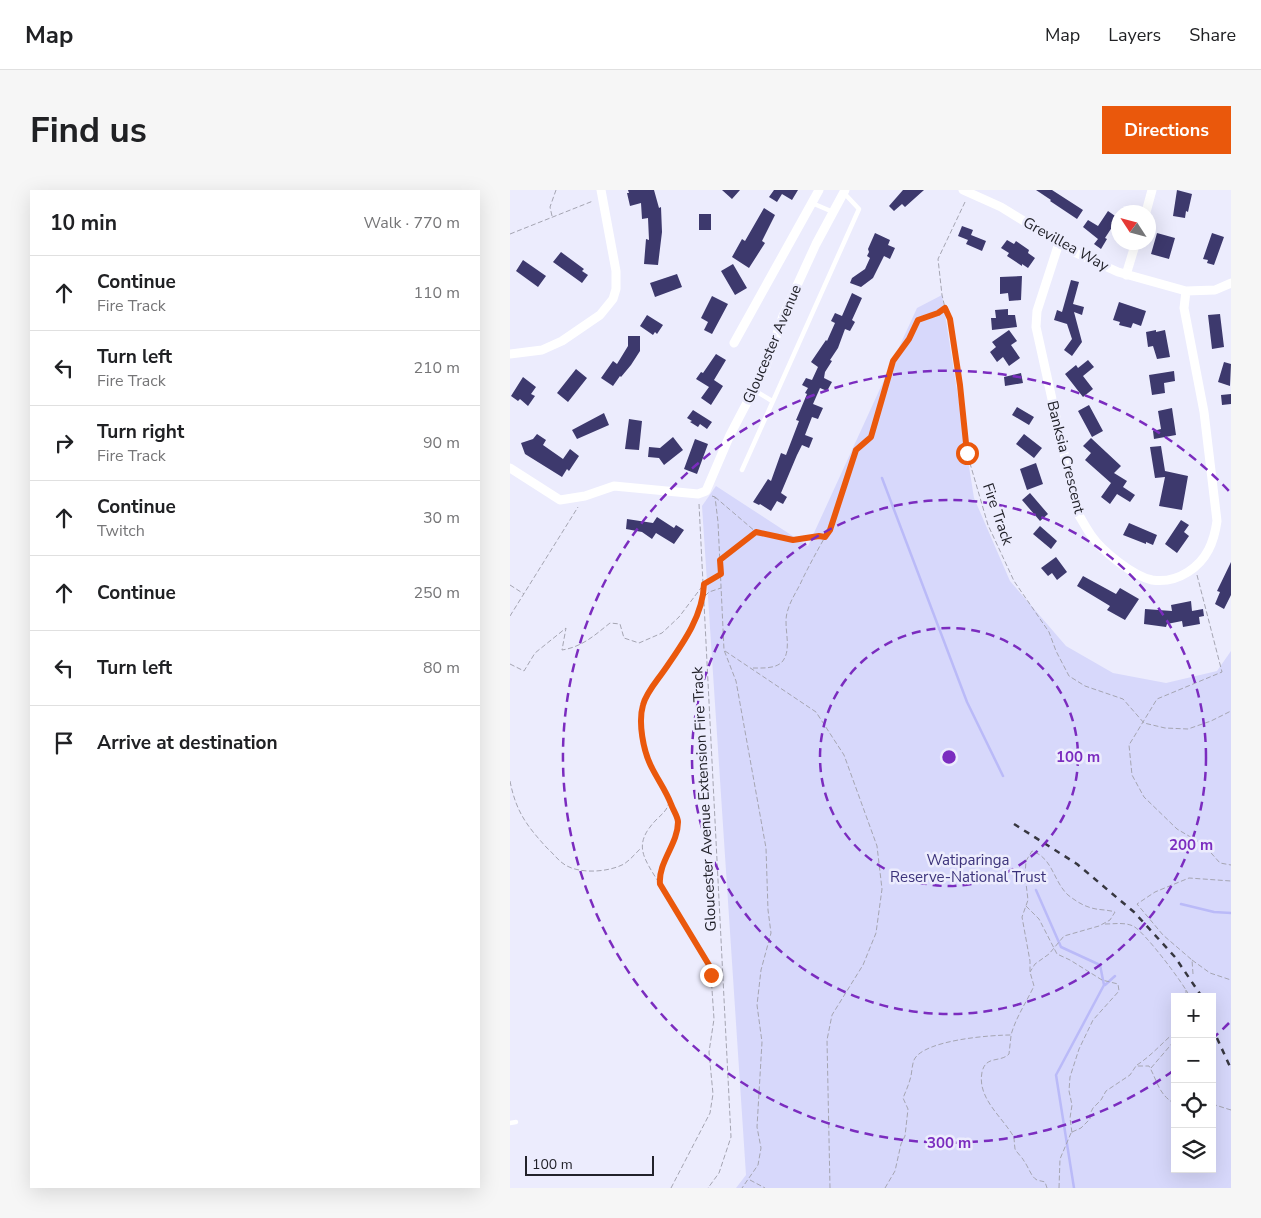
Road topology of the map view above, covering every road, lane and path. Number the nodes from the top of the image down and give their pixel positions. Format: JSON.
{"nodes":[{"id":1,"x":556,"y":190,"type":"edge"},
{"id":2,"x":818,"y":190,"type":"edge"},
{"id":3,"x":1152,"y":190,"type":"edge"},
{"id":4,"x":966,"y":191,"type":"edge"},
{"id":5,"x":844,"y":192,"type":"edge"},
{"id":6,"x":601,"y":194,"type":"edge"},
{"id":7,"x":812,"y":203,"type":"junction"},
{"id":8,"x":1148,"y":205,"type":"edge"},
{"id":9,"x":832,"y":212,"type":"junction"},
{"id":10,"x":553,"y":217,"type":"junction"},
{"id":11,"x":510,"y":234,"type":"edge"},
{"id":12,"x":1060,"y":243,"type":"junction"},
{"id":13,"x":1134,"y":250,"type":"edge"},
{"id":14,"x":1126,"y":275,"type":"junction"},
{"id":15,"x":1231,"y":283,"type":"edge"},
{"id":16,"x":1186,"y":291,"type":"junction"},
{"id":17,"x":945,"y":308,"type":"junction"},
{"id":18,"x":734,"y":343,"type":"dead end"},
{"id":19,"x":510,"y":354,"type":"edge"},
{"id":20,"x":754,"y":390,"type":"junction"},
{"id":21,"x":772,"y":401,"type":"junction"},
{"id":22,"x":510,"y":468,"type":"edge"},
{"id":23,"x":742,"y":470,"type":"dead end"},
{"id":24,"x":698,"y":494,"type":"junction"},
{"id":25,"x":585,"y":496,"type":"junction"},
{"id":26,"x":715,"y":497,"type":"junction"},
{"id":27,"x":756,"y":532,"type":"junction"},
{"id":28,"x":825,"y":537,"type":"junction"},
{"id":29,"x":720,"y":560,"type":"junction"},
{"id":30,"x":1195,"y":567,"type":"junction"},
{"id":31,"x":721,"y":574,"type":"junction"},
{"id":32,"x":704,"y":584,"type":"junction"},
{"id":33,"x":510,"y":585,"type":"edge"},
{"id":34,"x":721,"y":588,"type":"junction"},
{"id":35,"x":524,"y":594,"type":"junction"},
{"id":36,"x":704,"y":598,"type":"junction"},
{"id":37,"x":510,"y":616,"type":"edge"},
{"id":38,"x":724,"y":650,"type":"junction"},
{"id":39,"x":510,"y":664,"type":"edge"},
{"id":40,"x":752,"y":668,"type":"junction"},
{"id":41,"x":1231,"y":711,"type":"edge"},
{"id":42,"x":1144,"y":723,"type":"junction"},
{"id":43,"x":510,"y":781,"type":"edge"},
{"id":44,"x":670,"y":799,"type":"junction"},
{"id":45,"x":641,"y":848,"type":"junction"},
{"id":46,"x":1231,"y":865,"type":"edge"},
{"id":47,"x":1231,"y":881,"type":"edge"},
{"id":48,"x":660,"y":884,"type":"junction"},
{"id":49,"x":1026,"y":906,"type":"junction"},
{"id":50,"x":1104,"y":924,"type":"junction"},
{"id":51,"x":1054,"y":948,"type":"junction"},
{"id":52,"x":1192,"y":960,"type":"junction"},
{"id":53,"x":1030,"y":972,"type":"junction"},
{"id":54,"x":1193,"y":974,"type":"dead end"},
{"id":55,"x":1231,"y":980,"type":"edge"},
{"id":56,"x":1186,"y":989,"type":"junction"},
{"id":57,"x":1186,"y":993,"type":"edge"},
{"id":58,"x":1188,"y":993,"type":"edge"},
{"id":59,"x":1011,"y":1035,"type":"junction"},
{"id":60,"x":1171,"y":1035,"type":"edge"},
{"id":61,"x":1171,"y":1045,"type":"edge"},
{"id":62,"x":1136,"y":1066,"type":"junction"},
{"id":63,"x":1150,"y":1069,"type":"junction"},
{"id":64,"x":1171,"y":1102,"type":"edge"},
{"id":65,"x":1216,"y":1105,"type":"edge"},
{"id":66,"x":1231,"y":1110,"type":"edge"},
{"id":67,"x":516,"y":1122,"type":"dead end"},
{"id":68,"x":510,"y":1123,"type":"edge"},
{"id":69,"x":1072,"y":1133,"type":"junction"},
{"id":70,"x":749,"y":1179,"type":"junction"},
{"id":71,"x":671,"y":1188,"type":"edge"},
{"id":72,"x":708,"y":1188,"type":"edge"},
{"id":73,"x":742,"y":1188,"type":"edge"},
{"id":74,"x":765,"y":1188,"type":"edge"},
{"id":75,"x":830,"y":1188,"type":"edge"},
{"id":76,"x":885,"y":1188,"type":"edge"},
{"id":77,"x":1047,"y":1188,"type":"edge"},
{"id":78,"x":1059,"y":1188,"type":"edge"}],
"edges":[{"from":1,"to":10,"type":"path"},
{"from":2,"to":7,"type":"street","name":"Gloucester Avenue"},
{"from":3,"to":8,"type":"street"},
{"from":4,"to":12,"type":"street","name":"Grevillea Way"},
{"from":4,"to":17,"type":"path","name":"Fire Track"},
{"from":5,"to":9,"type":"street","name":"Gloucester Avenue"},
{"from":5,"to":21,"type":"lane"},
{"from":6,"to":10,"type":"path"},
{"from":6,"to":19,"type":"street"},
{"from":7,"to":9,"type":"lane"},
{"from":7,"to":18,"type":"street","name":"Gloucester Avenue"},
{"from":9,"to":20,"type":"street","name":"Gloucester Avenue"},
{"from":10,"to":11,"type":"path"},
{"from":12,"to":14,"type":"street","name":"Grevillea Way"},
{"from":12,"to":30,"type":"street","name":"Banksia Crescent"},
{"from":13,"to":14,"type":"street"},
{"from":14,"to":16,"type":"street","name":"Grevillea Way"},
{"from":15,"to":16,"type":"street","name":"Grevillea Way"},
{"from":16,"to":30,"type":"street","name":"Banksia Crescent"},
{"from":17,"to":28,"type":"path"},
{"from":17,"to":42,"type":"path","name":"Fire Track"},
{"from":20,"to":21,"type":"lane"},
{"from":20,"to":24,"type":"street","name":"Gloucester Avenue"},
{"from":21,"to":23,"type":"lane"},
{"from":22,"to":25,"type":"street"},
{"from":24,"to":25,"type":"street"},
{"from":24,"to":26,"type":"path"},
{"from":24,"to":32,"type":"path","name":"Gloucester Avenue Extension Fire Track"},
{"from":25,"to":35,"type":"path"},
{"from":26,"to":27,"type":"path"},
{"from":26,"to":29,"type":"path"},
{"from":27,"to":28,"type":"path"},
{"from":27,"to":29,"type":"path"},
{"from":28,"to":40,"type":"path"},
{"from":29,"to":31,"type":"path"},
{"from":30,"to":42,"type":"path"},
{"from":31,"to":32,"type":"path"},
{"from":31,"to":34,"type":"path"},
{"from":32,"to":36,"type":"path","name":"Gloucester Avenue Extension Fire Track"},
{"from":32,"to":39,"type":"path"},
{"from":33,"to":35,"type":"path"},
{"from":34,"to":36,"type":"path"},
{"from":34,"to":38,"type":"path"},
{"from":35,"to":37,"type":"path"},
{"from":36,"to":44,"type":"path"},
{"from":36,"to":72,"type":"path","name":"Gloucester Avenue Extension Fire Track"},
{"from":38,"to":40,"type":"path"},
{"from":38,"to":70,"type":"path"},
{"from":40,"to":75,"type":"path"},
{"from":41,"to":42,"type":"path"},
{"from":42,"to":46,"type":"path"},
{"from":43,"to":45,"type":"path"},
{"from":44,"to":45,"type":"path"},
{"from":44,"to":48,"type":"path"},
{"from":45,"to":48,"type":"path"},
{"from":47,"to":52,"type":"path"},
{"from":48,"to":71,"type":"path"},
{"from":49,"to":50,"type":"path"},
{"from":49,"to":51,"type":"path"},
{"from":49,"to":53,"type":"path"},
{"from":50,"to":51,"type":"path"},
{"from":50,"to":56,"type":"path"},
{"from":51,"to":53,"type":"path"},
{"from":51,"to":69,"type":"path"},
{"from":52,"to":54,"type":"path"},
{"from":52,"to":55,"type":"path"},
{"from":53,"to":59,"type":"path"},
{"from":56,"to":57,"type":"path"},
{"from":56,"to":58,"type":"path"},
{"from":59,"to":76,"type":"path"},
{"from":59,"to":77,"type":"path"},
{"from":60,"to":62,"type":"path"},
{"from":61,"to":63,"type":"path"},
{"from":62,"to":63,"type":"path"},
{"from":62,"to":69,"type":"path"},
{"from":63,"to":64,"type":"path"},
{"from":65,"to":66,"type":"path"},
{"from":67,"to":68,"type":"lane"},
{"from":69,"to":78,"type":"path"},
{"from":70,"to":73,"type":"path"},
{"from":70,"to":74,"type":"path"}]}
